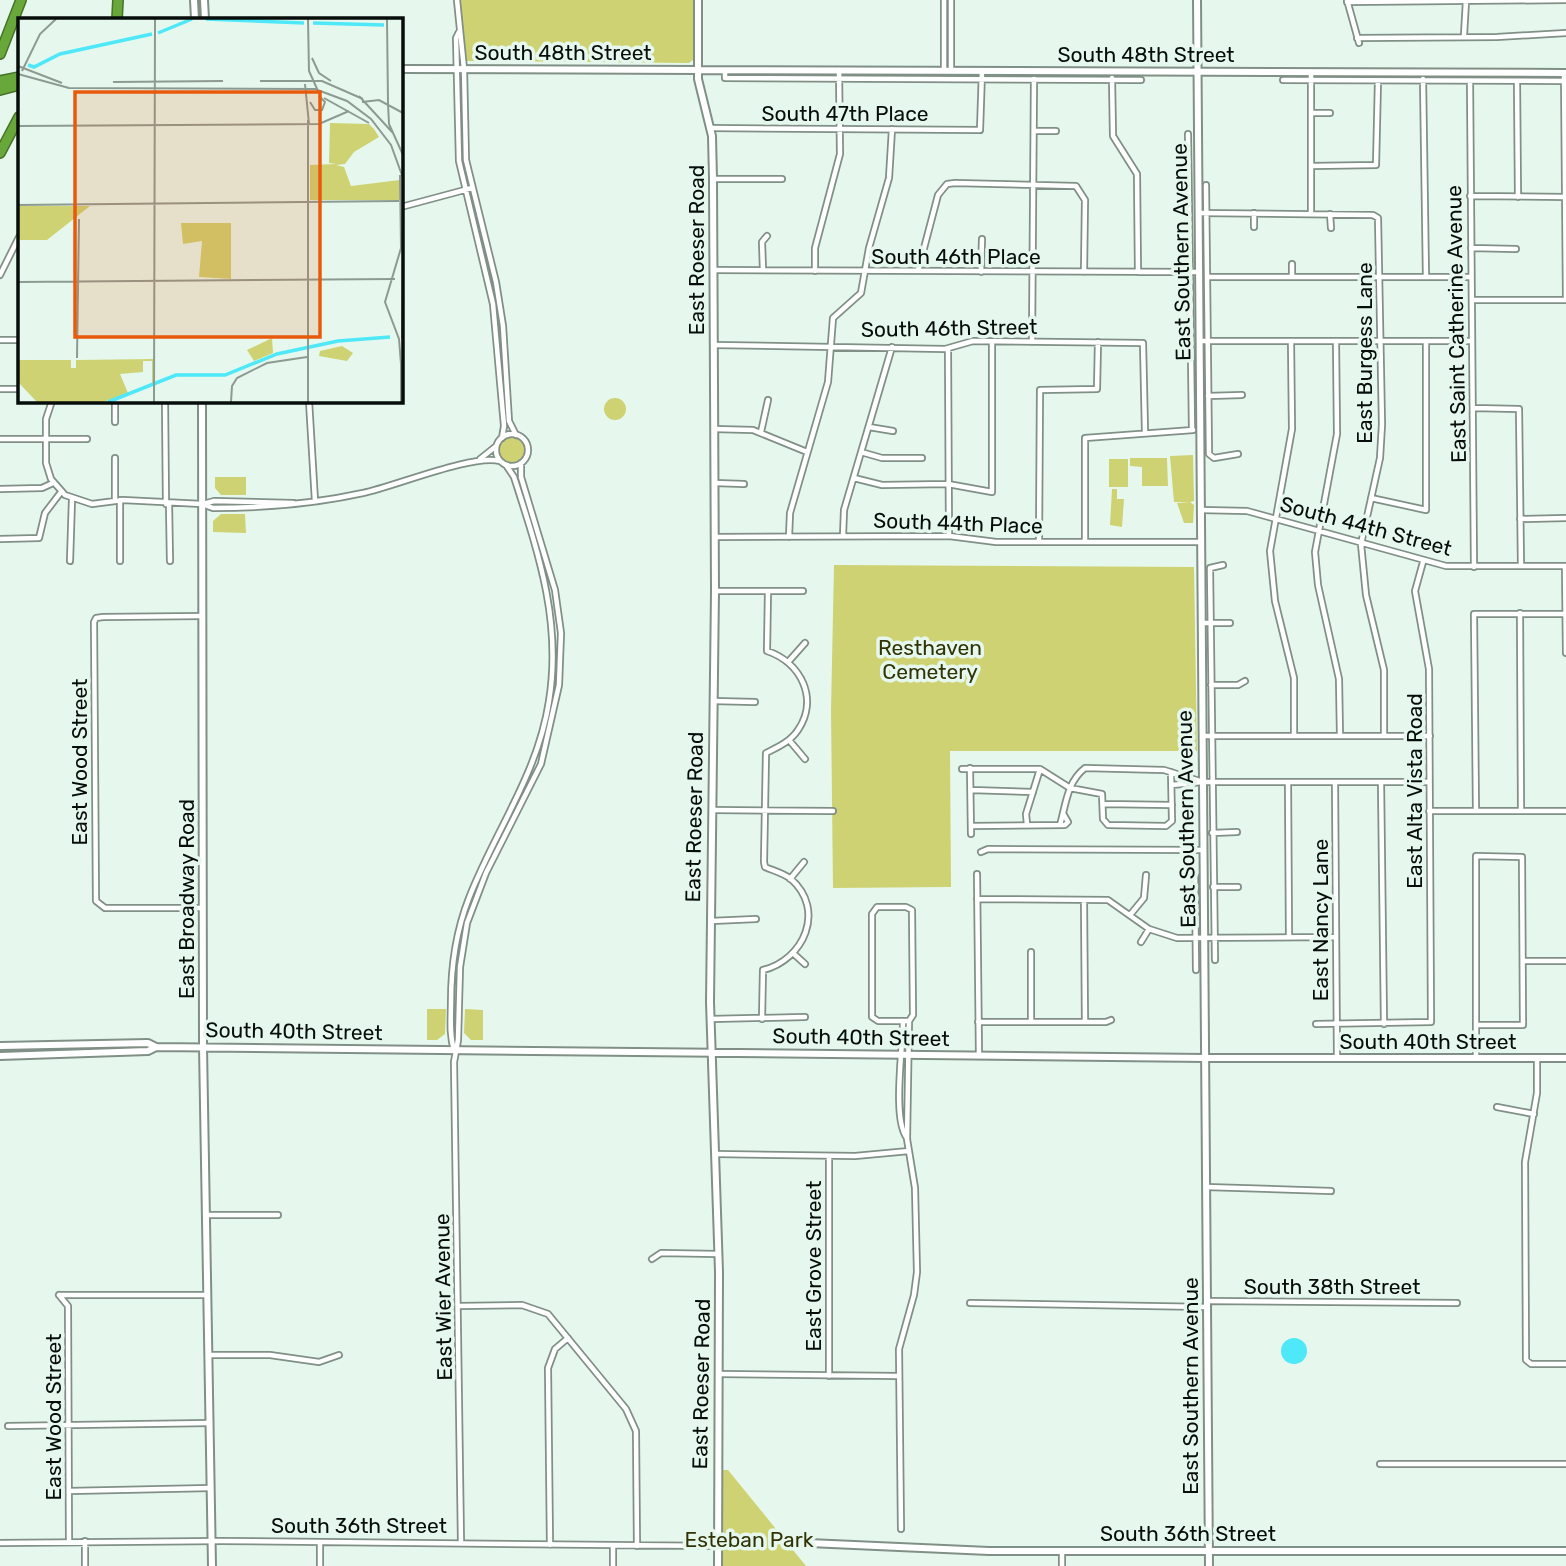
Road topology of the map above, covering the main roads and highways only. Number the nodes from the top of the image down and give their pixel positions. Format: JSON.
{"nodes":[{"id":1,"x":118,"y":0,"type":"edge"},
{"id":2,"x":194,"y":0,"type":"edge"},
{"id":3,"x":204,"y":0,"type":"edge"},
{"id":4,"x":698,"y":0,"type":"edge"},
{"id":5,"x":1197,"y":0,"type":"edge"},
{"id":6,"x":21,"y":2,"type":"edge"},
{"id":7,"x":117,"y":18,"type":"edge"},
{"id":8,"x":195,"y":18,"type":"edge"},
{"id":9,"x":205,"y":18,"type":"edge"},
{"id":10,"x":0,"y":54,"type":"edge"},
{"id":11,"x":402,"y":69,"type":"edge"},
{"id":12,"x":698,"y":70,"type":"junction"},
{"id":13,"x":1197,"y":72,"type":"junction"},
{"id":14,"x":1565,"y":76,"type":"edge"},
{"id":15,"x":0,"y":81,"type":"edge"},
{"id":16,"x":13,"y":82,"type":"edge"},
{"id":17,"x":18,"y":119,"type":"edge"},
{"id":18,"x":0,"y":153,"type":"edge"},
{"id":19,"x":202,"y":402,"type":"edge"},
{"id":20,"x":0,"y":1046,"type":"edge"},
{"id":21,"x":156,"y":1047,"type":"junction"},
{"id":22,"x":203,"y":1047,"type":"junction"},
{"id":23,"x":712,"y":1053,"type":"junction"},
{"id":24,"x":0,"y":1056,"type":"edge"},
{"id":25,"x":1206,"y":1058,"type":"junction"},
{"id":26,"x":1566,"y":1058,"type":"edge"},
{"id":27,"x":809,"y":1543,"type":"dead end"},
{"id":28,"x":1209,"y":1551,"type":"junction"},
{"id":29,"x":1566,"y":1551,"type":"edge"},
{"id":30,"x":212,"y":1566,"type":"edge"},
{"id":31,"x":718,"y":1566,"type":"edge"},
{"id":32,"x":1209,"y":1566,"type":"edge"}],
"edges":[{"from":1,"to":7,"type":"highway"},
{"from":2,"to":8,"type":"main road"},
{"from":3,"to":9,"type":"main road"},
{"from":4,"to":12,"type":"main road","name":"East Roeser Road"},
{"from":5,"to":13,"type":"main road","name":"East Southern Avenue"},
{"from":6,"to":10,"type":"highway"},
{"from":11,"to":12,"type":"main road","name":"South 48th Street"},
{"from":12,"to":13,"type":"main road","name":"South 48th Street"},
{"from":12,"to":23,"type":"main road","name":"East Roeser Road"},
{"from":13,"to":14,"type":"main road","name":"South 48th Street"},
{"from":13,"to":25,"type":"main road","name":"East Southern Avenue"},
{"from":15,"to":16,"type":"highway"},
{"from":17,"to":18,"type":"highway"},
{"from":19,"to":22,"type":"main road","name":"East Broadway Road"},
{"from":20,"to":21,"type":"main road","name":"South 40th Street"},
{"from":21,"to":22,"type":"main road","name":"South 40th Street"},
{"from":21,"to":24,"type":"main road","name":"South 40th Street"},
{"from":22,"to":23,"type":"main road","name":"South 40th Street"},
{"from":22,"to":30,"type":"main road","name":"East Broadway Road"},
{"from":23,"to":25,"type":"main road","name":"South 40th Street"},
{"from":23,"to":31,"type":"main road","name":"East Roeser Road"},
{"from":25,"to":26,"type":"main road","name":"South 40th Street"},
{"from":25,"to":28,"type":"main road","name":"East Southern Avenue"},
{"from":27,"to":28,"type":"main road","name":"South 36th Street"},
{"from":28,"to":29,"type":"main road","name":"South 36th Street"},
{"from":28,"to":32,"type":"main road","name":"East Southern Avenue"}]}
